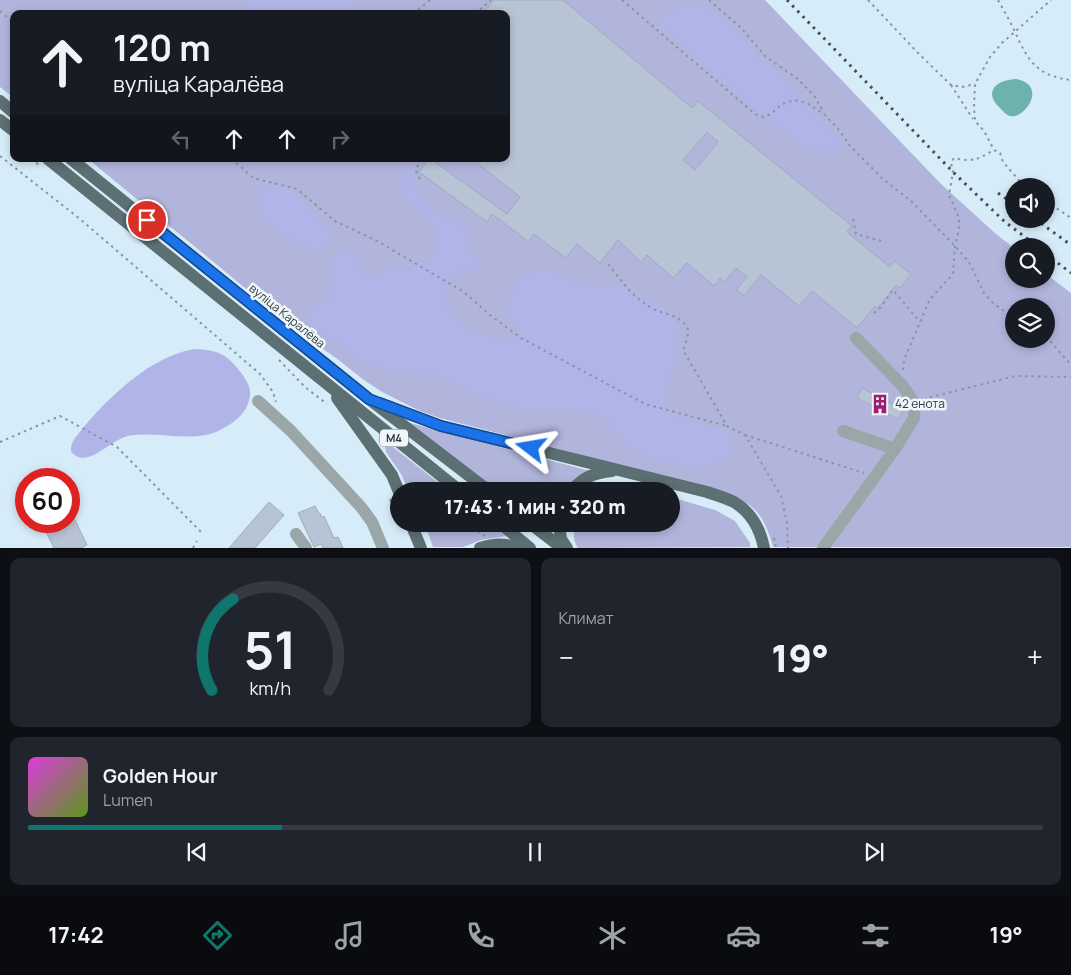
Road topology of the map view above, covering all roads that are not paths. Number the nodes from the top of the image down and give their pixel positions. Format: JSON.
{"nodes":[{"id":1,"x":0,"y":120,"type":"edge"},
{"id":2,"x":10,"y":128,"type":"edge"},
{"id":3,"x":43,"y":162,"type":"edge"},
{"id":4,"x":75,"y":162,"type":"edge"},
{"id":5,"x":856,"y":338,"type":"dead end"},
{"id":6,"x":328,"y":385,"type":"junction"},
{"id":7,"x":369,"y":399,"type":"junction"},
{"id":8,"x":258,"y":401,"type":"dead end"},
{"id":9,"x":844,"y":431,"type":"dead end"},
{"id":10,"x":894,"y":448,"type":"junction"},
{"id":11,"x":620,"y":470,"type":"junction"},
{"id":12,"x":392,"y":482,"type":"edge"},
{"id":13,"x":449,"y":482,"type":"edge"},
{"id":14,"x":477,"y":482,"type":"edge"},
{"id":15,"x":581,"y":482,"type":"edge"},
{"id":16,"x":414,"y":532,"type":"edge"},
{"id":17,"x":511,"y":532,"type":"edge"},
{"id":18,"x":541,"y":532,"type":"edge"},
{"id":19,"x":561,"y":532,"type":"edge"},
{"id":20,"x":296,"y":534,"type":"dead end"},
{"id":21,"x":484,"y":546,"type":"edge"},
{"id":22,"x":306,"y":548,"type":"edge"},
{"id":23,"x":383,"y":548,"type":"edge"},
{"id":24,"x":421,"y":548,"type":"edge"},
{"id":25,"x":516,"y":548,"type":"edge"},
{"id":26,"x":530,"y":548,"type":"edge"},
{"id":27,"x":562,"y":548,"type":"edge"},
{"id":28,"x":567,"y":548,"type":"edge"},
{"id":29,"x":764,"y":548,"type":"edge"},
{"id":30,"x":823,"y":548,"type":"edge"}],
"edges":[{"from":1,"to":2,"type":"main road"},
{"from":3,"to":6,"type":"main road","number":"М4"},
{"from":4,"to":7,"type":"main road","name":"вуліца Каралёва","number":"М4"},
{"from":5,"to":10,"type":"lane"},
{"from":6,"to":12,"type":"main road"},
{"from":6,"to":13,"type":"main road","number":"М4"},
{"from":7,"to":11,"type":"main road"},
{"from":7,"to":14,"type":"main road","name":"вуліца Каралёва","number":"М4"},
{"from":8,"to":23,"type":"lane"},
{"from":9,"to":10,"type":"lane"},
{"from":10,"to":30,"type":"lane"},
{"from":11,"to":15,"type":"main road"},
{"from":11,"to":29,"type":"main road"},
{"from":16,"to":24,"type":"main road"},
{"from":17,"to":26,"type":"main road"},
{"from":18,"to":27,"type":"main road"},
{"from":19,"to":28,"type":"main road"},
{"from":20,"to":22,"type":"lane"},
{"from":21,"to":25,"type":"main road"}]}
